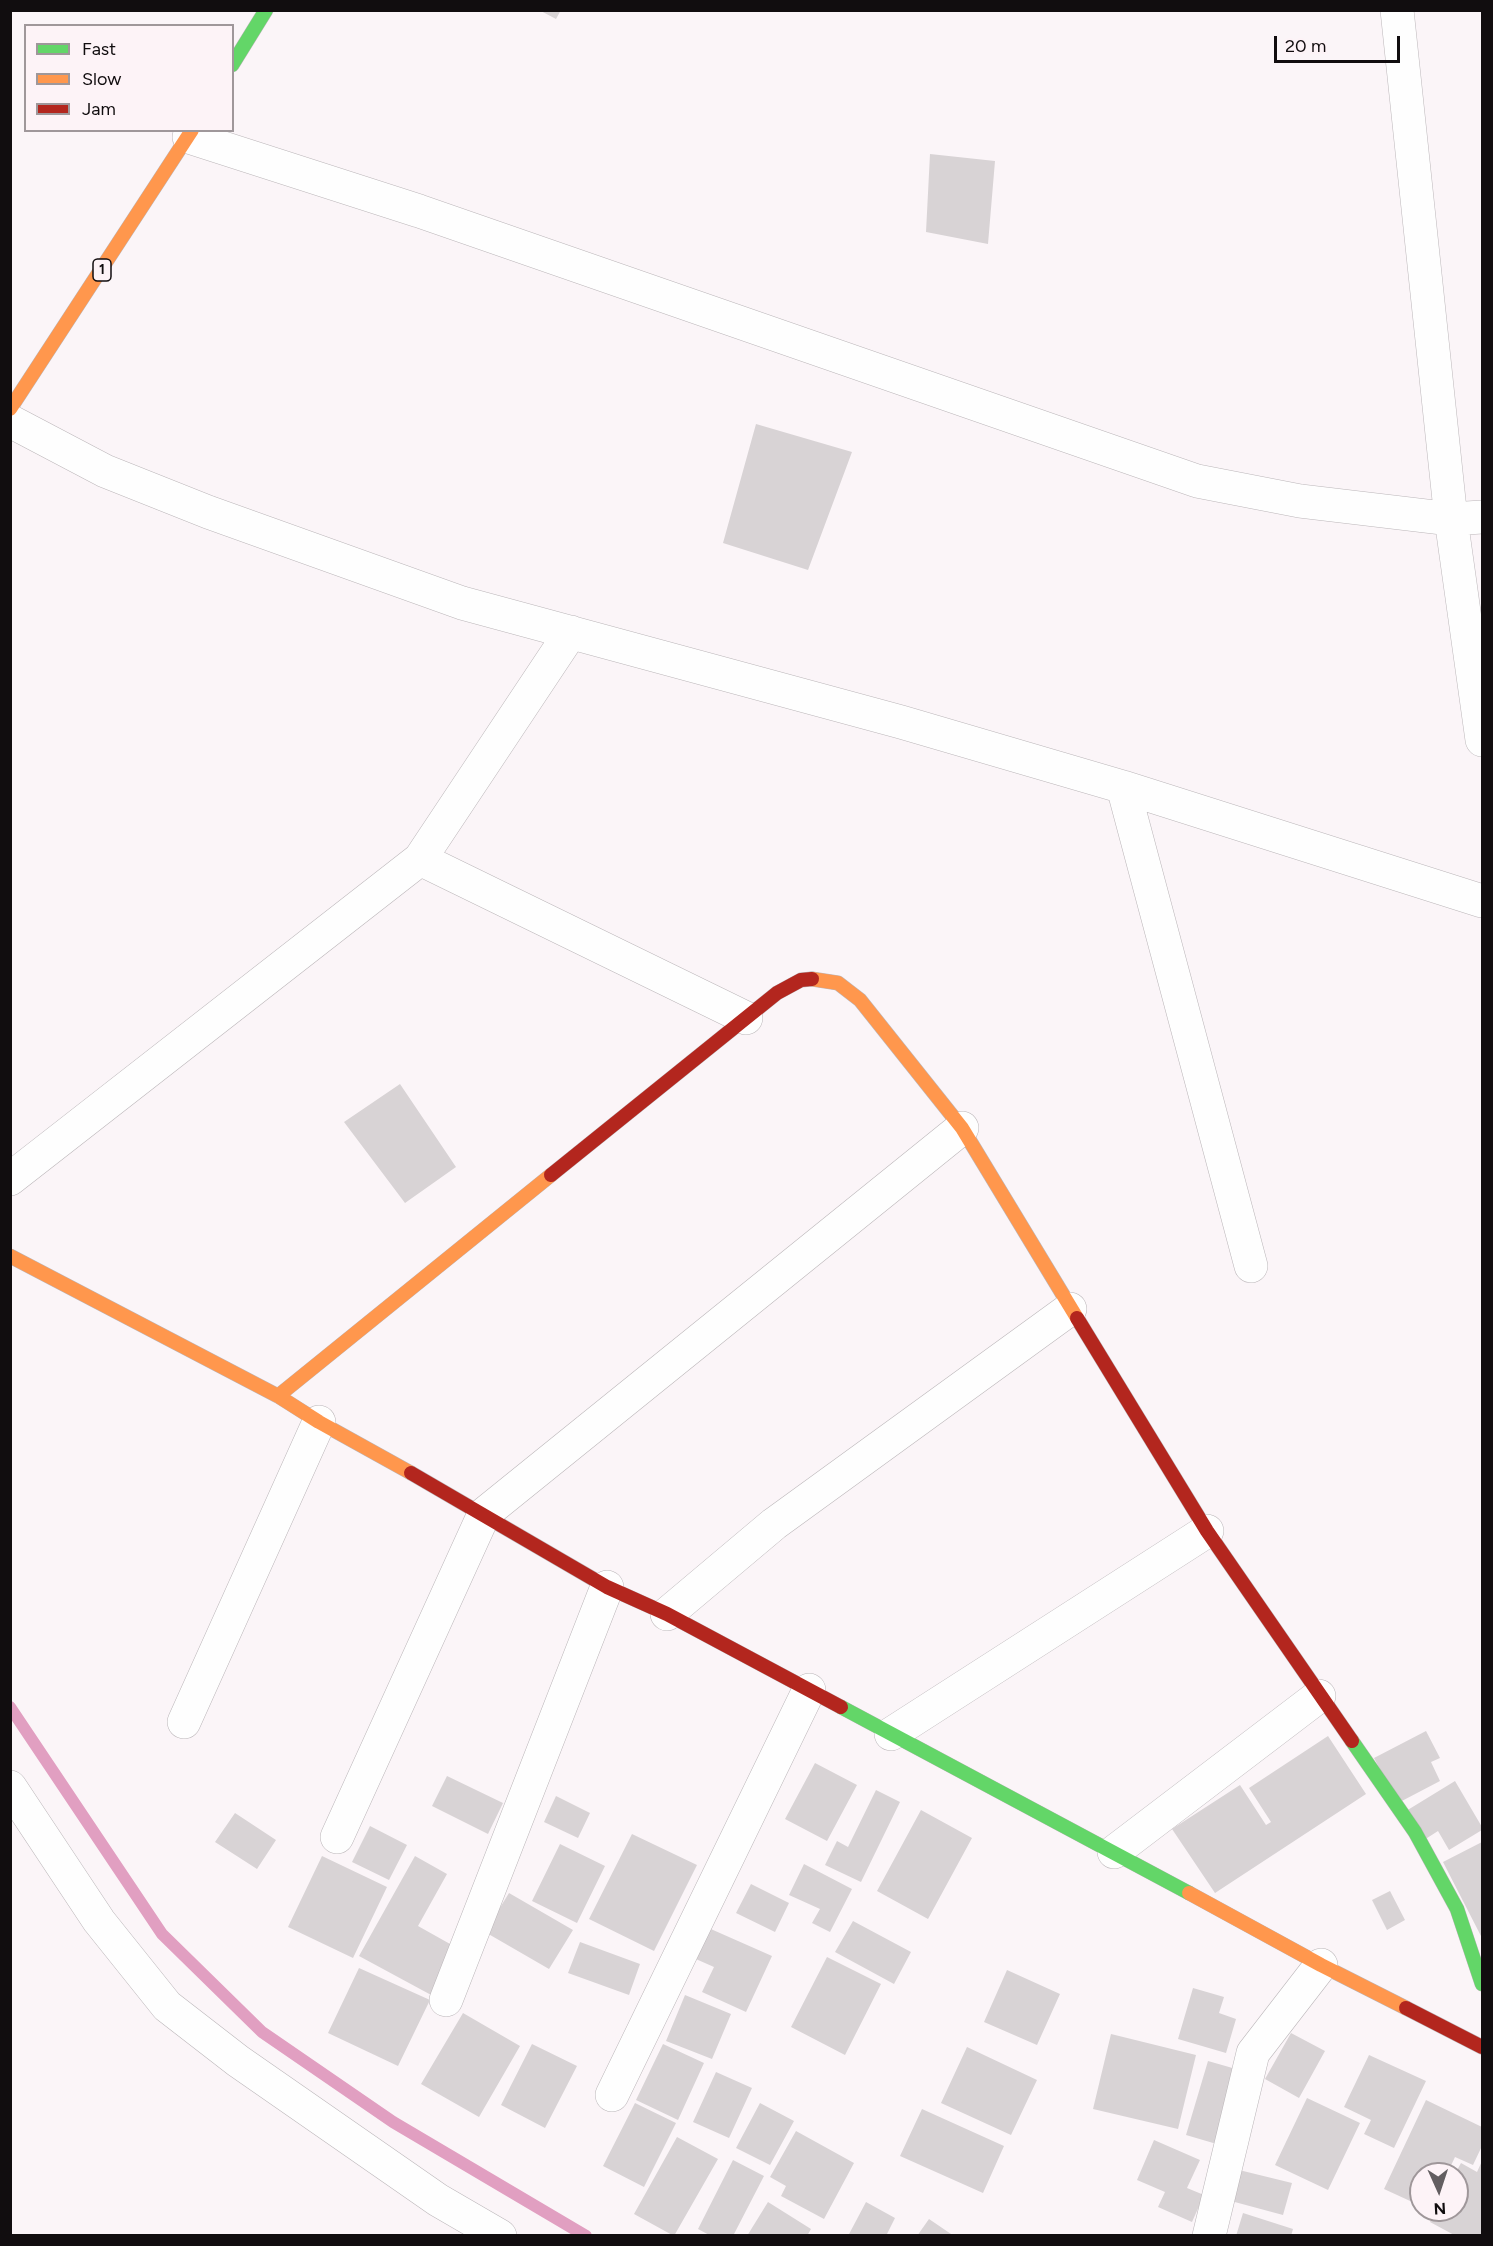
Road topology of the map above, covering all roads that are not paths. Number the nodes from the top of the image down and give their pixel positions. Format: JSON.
{"nodes":[{"id":1,"x":266,"y":10,"type":"edge"},
{"id":2,"x":1397,"y":10,"type":"edge"},
{"id":3,"x":234,"y":62,"type":"edge"},
{"id":4,"x":191,"y":134,"type":"edge"},
{"id":5,"x":10,"y":409,"type":"edge"},
{"id":6,"x":10,"y":420,"type":"edge"},
{"id":7,"x":1467,"y":518,"type":"edge"},
{"id":8,"x":571,"y":632,"type":"junction"},
{"id":9,"x":1482,"y":740,"type":"edge"},
{"id":10,"x":1123,"y":787,"type":"junction"},
{"id":11,"x":420,"y":859,"type":"junction"},
{"id":12,"x":1482,"y":901,"type":"edge"},
{"id":13,"x":746,"y":1017,"type":"junction"},
{"id":14,"x":962,"y":1128,"type":"junction"},
{"id":15,"x":10,"y":1179,"type":"edge"},
{"id":16,"x":10,"y":1256,"type":"edge"},
{"id":17,"x":1251,"y":1266,"type":"dead end"},
{"id":18,"x":1070,"y":1309,"type":"junction"},
{"id":19,"x":278,"y":1396,"type":"junction"},
{"id":20,"x":319,"y":1422,"type":"junction"},
{"id":21,"x":484,"y":1514,"type":"junction"},
{"id":22,"x":1207,"y":1531,"type":"junction"},
{"id":23,"x":607,"y":1587,"type":"junction"},
{"id":24,"x":667,"y":1614,"type":"junction"},
{"id":25,"x":809,"y":1690,"type":"junction"},
{"id":26,"x":1319,"y":1696,"type":"junction"},
{"id":27,"x":183,"y":1722,"type":"dead end"},
{"id":28,"x":891,"y":1734,"type":"junction"},
{"id":29,"x":10,"y":1787,"type":"edge"},
{"id":30,"x":337,"y":1837,"type":"dead end"},
{"id":31,"x":1114,"y":1852,"type":"junction"},
{"id":32,"x":1321,"y":1965,"type":"junction"},
{"id":33,"x":1482,"y":1984,"type":"edge"},
{"id":34,"x":446,"y":2000,"type":"dead end"},
{"id":35,"x":1482,"y":2047,"type":"edge"},
{"id":36,"x":612,"y":2096,"type":"dead end"},
{"id":37,"x":500,"y":2235,"type":"edge"},
{"id":38,"x":1209,"y":2235,"type":"edge"}],
"edges":[{"from":1,"to":3,"type":"street"},
{"from":2,"to":7,"type":"street"},
{"from":4,"to":5,"type":"street","number":"1"},
{"from":4,"to":7,"type":"street"},
{"from":6,"to":8,"type":"street"},
{"from":7,"to":9,"type":"street"},
{"from":8,"to":10,"type":"street"},
{"from":8,"to":11,"type":"street"},
{"from":10,"to":12,"type":"street"},
{"from":10,"to":17,"type":"street"},
{"from":11,"to":13,"type":"street"},
{"from":11,"to":15,"type":"street"},
{"from":13,"to":14,"type":"street"},
{"from":13,"to":19,"type":"street"},
{"from":14,"to":18,"type":"street"},
{"from":14,"to":21,"type":"street"},
{"from":16,"to":19,"type":"street"},
{"from":18,"to":22,"type":"street"},
{"from":18,"to":24,"type":"street"},
{"from":19,"to":20,"type":"street"},
{"from":20,"to":21,"type":"street"},
{"from":20,"to":27,"type":"street"},
{"from":21,"to":23,"type":"street"},
{"from":21,"to":30,"type":"street"},
{"from":22,"to":26,"type":"street"},
{"from":22,"to":28,"type":"street"},
{"from":23,"to":24,"type":"street"},
{"from":23,"to":34,"type":"street"},
{"from":24,"to":25,"type":"street"},
{"from":25,"to":28,"type":"street"},
{"from":25,"to":36,"type":"street"},
{"from":26,"to":31,"type":"street"},
{"from":26,"to":33,"type":"street"},
{"from":28,"to":31,"type":"street"},
{"from":29,"to":37,"type":"street"},
{"from":31,"to":32,"type":"street"},
{"from":32,"to":35,"type":"street"},
{"from":32,"to":38,"type":"street"}]}
